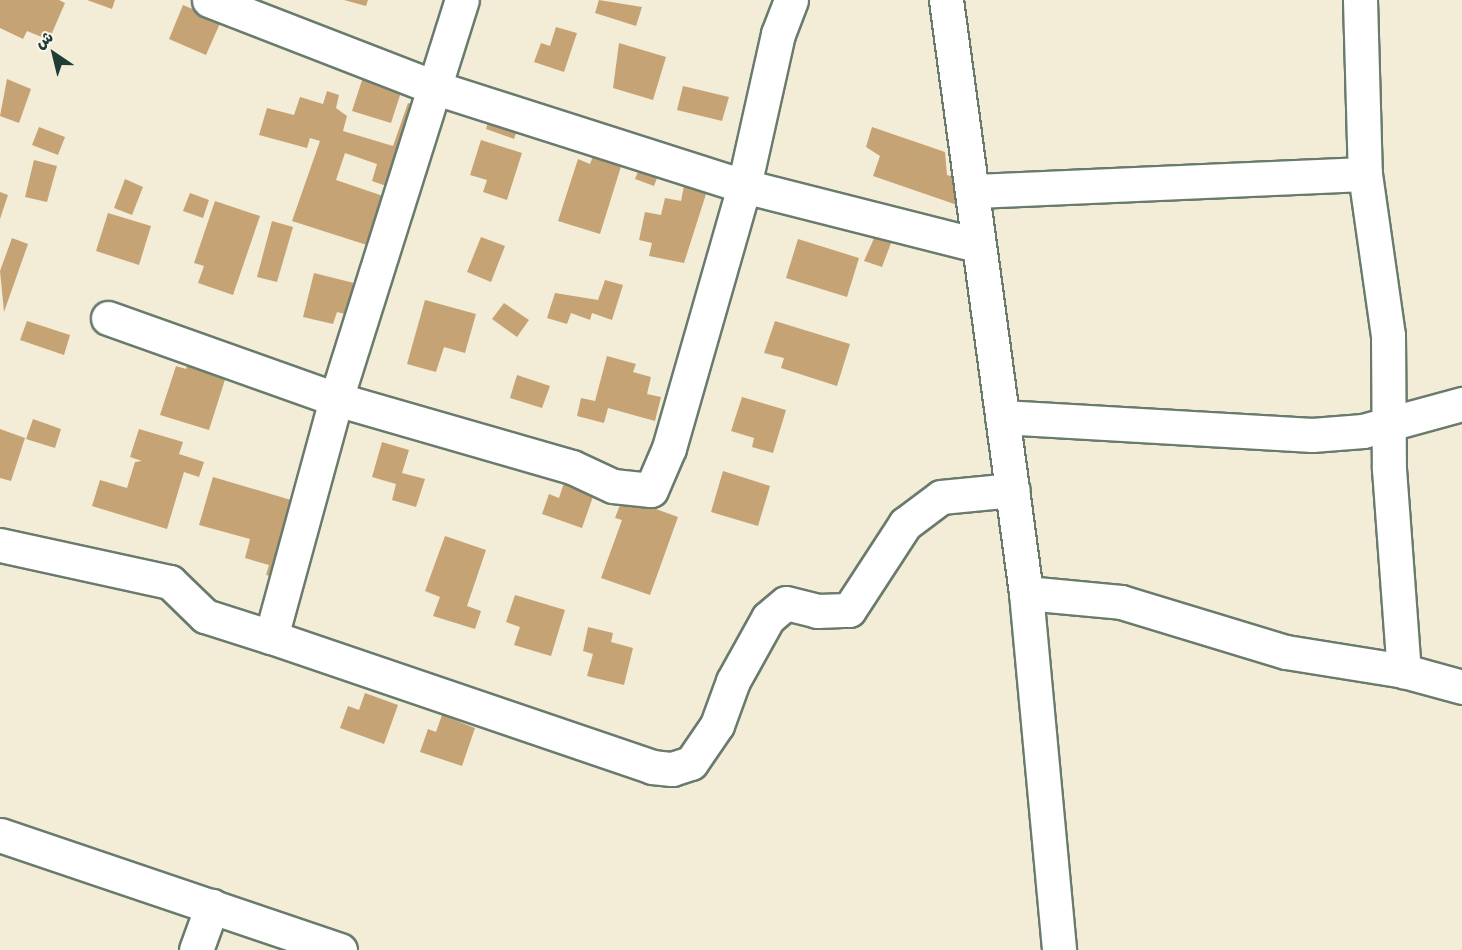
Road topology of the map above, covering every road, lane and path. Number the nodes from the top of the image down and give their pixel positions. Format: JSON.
{"nodes":[{"id":1,"x":209,"y":0,"type":"edge"},
{"id":2,"x":462,"y":0,"type":"edge"},
{"id":3,"x":791,"y":0,"type":"edge"},
{"id":4,"x":946,"y":0,"type":"edge"},
{"id":5,"x":1360,"y":0,"type":"edge"},
{"id":6,"x":433,"y":87,"type":"junction"},
{"id":7,"x":1365,"y":174,"type":"junction"},
{"id":8,"x":744,"y":186,"type":"junction"},
{"id":9,"x":975,"y":191,"type":"junction"},
{"id":10,"x":978,"y":245,"type":"junction"},
{"id":11,"x":108,"y":318,"type":"dead end"},
{"id":12,"x":336,"y":399,"type":"junction"},
{"id":13,"x":1462,"y":404,"type":"edge"},
{"id":14,"x":1002,"y":417,"type":"junction"},
{"id":15,"x":1390,"y":423,"type":"junction"},
{"id":16,"x":1013,"y":490,"type":"junction"},
{"id":17,"x":0,"y":545,"type":"edge"},
{"id":18,"x":1026,"y":593,"type":"junction"},
{"id":19,"x":271,"y":637,"type":"junction"},
{"id":20,"x":1404,"y":671,"type":"junction"},
{"id":21,"x":1462,"y":687,"type":"edge"},
{"id":22,"x":0,"y":835,"type":"edge"},
{"id":23,"x":212,"y":906,"type":"junction"},
{"id":24,"x":196,"y":950,"type":"edge"},
{"id":25,"x":340,"y":950,"type":"edge"},
{"id":26,"x":1059,"y":950,"type":"edge"}],
"edges":[{"from":1,"to":6,"type":"street"},
{"from":2,"to":6,"type":"street"},
{"from":3,"to":8,"type":"street"},
{"from":4,"to":9,"type":"street"},
{"from":5,"to":7,"type":"street"},
{"from":6,"to":8,"type":"street"},
{"from":6,"to":12,"type":"street"},
{"from":7,"to":9,"type":"street"},
{"from":7,"to":15,"type":"street"},
{"from":8,"to":10,"type":"street"},
{"from":8,"to":12,"type":"street"},
{"from":9,"to":10,"type":"street"},
{"from":10,"to":14,"type":"street"},
{"from":11,"to":12,"type":"street"},
{"from":12,"to":19,"type":"street"},
{"from":13,"to":15,"type":"street"},
{"from":14,"to":15,"type":"street"},
{"from":14,"to":16,"type":"street"},
{"from":15,"to":20,"type":"street"},
{"from":16,"to":18,"type":"street"},
{"from":16,"to":19,"type":"street"},
{"from":17,"to":19,"type":"street"},
{"from":18,"to":20,"type":"street"},
{"from":18,"to":26,"type":"street"},
{"from":20,"to":21,"type":"street"},
{"from":22,"to":23,"type":"street"},
{"from":23,"to":24,"type":"street"},
{"from":23,"to":25,"type":"street"}]}
